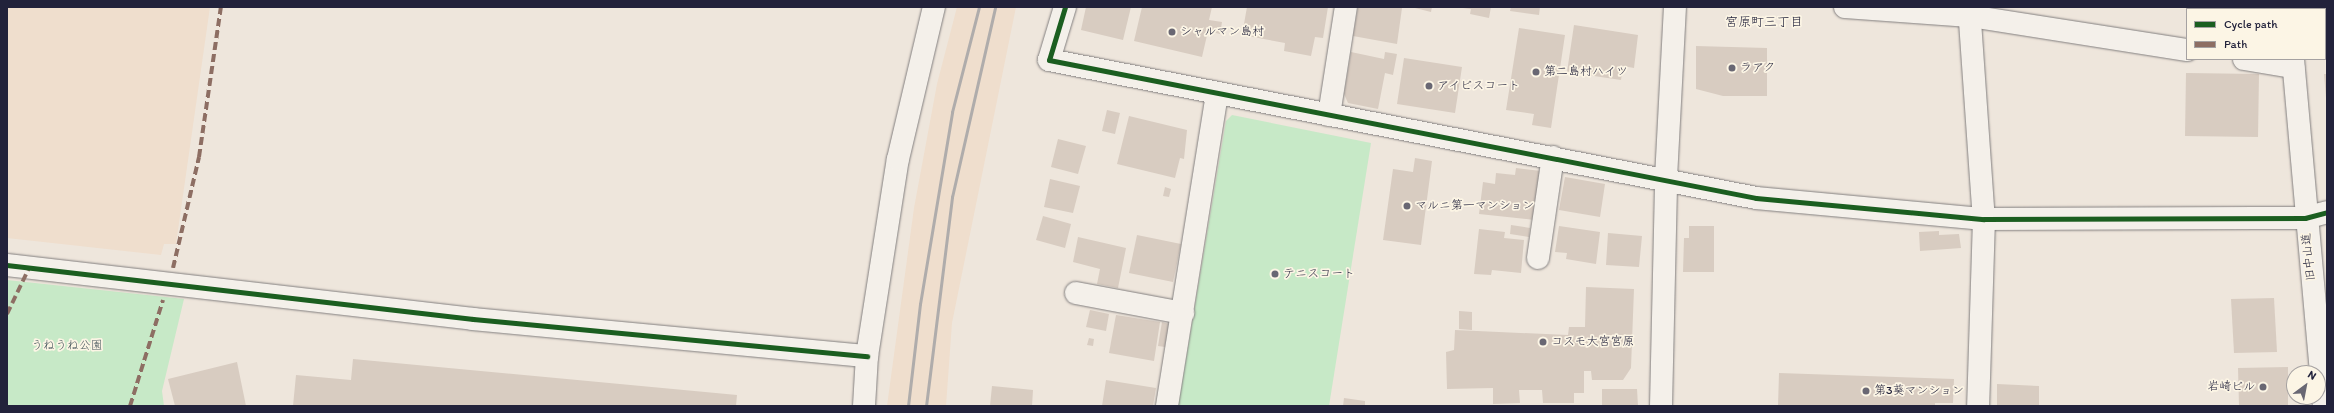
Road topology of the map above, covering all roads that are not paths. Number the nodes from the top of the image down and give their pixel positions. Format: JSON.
{"nodes":[{"id":1,"x":934,"y":7,"type":"edge"},
{"id":2,"x":1065,"y":7,"type":"edge"},
{"id":3,"x":1346,"y":7,"type":"edge"},
{"id":4,"x":1675,"y":7,"type":"edge"},
{"id":5,"x":1845,"y":7,"type":"edge"},
{"id":6,"x":1970,"y":12,"type":"edge"},
{"id":7,"x":2186,"y":50,"type":"edge"},
{"id":8,"x":2256,"y":60,"type":"edge"},
{"id":9,"x":2293,"y":63,"type":"edge"},
{"id":10,"x":1217,"y":94,"type":"junction"},
{"id":11,"x":1328,"y":115,"type":"junction"},
{"id":12,"x":1553,"y":157,"type":"junction"},
{"id":13,"x":1666,"y":178,"type":"junction"},
{"id":14,"x":2327,"y":212,"type":"edge"},
{"id":15,"x":2305,"y":218,"type":"junction"},
{"id":16,"x":1984,"y":219,"type":"junction"},
{"id":17,"x":1538,"y":258,"type":"dead end"},
{"id":18,"x":7,"y":265,"type":"edge"},
{"id":19,"x":1076,"y":293,"type":"dead end"},
{"id":20,"x":1183,"y":313,"type":"junction"},
{"id":21,"x":867,"y":356,"type":"junction"},
{"id":22,"x":864,"y":406,"type":"edge"},
{"id":23,"x":1167,"y":406,"type":"edge"},
{"id":24,"x":1661,"y":406,"type":"edge"},
{"id":25,"x":1978,"y":406,"type":"edge"},
{"id":26,"x":2324,"y":406,"type":"edge"}],
"edges":[{"from":1,"to":21,"type":"street"},
{"from":2,"to":10,"type":"street"},
{"from":3,"to":11,"type":"street"},
{"from":4,"to":13,"type":"street"},
{"from":5,"to":6,"type":"street"},
{"from":6,"to":7,"type":"street"},
{"from":6,"to":16,"type":"street"},
{"from":8,"to":9,"type":"street"},
{"from":9,"to":15,"type":"street","name":"旧中山道"},
{"from":10,"to":11,"type":"street"},
{"from":10,"to":20,"type":"street"},
{"from":11,"to":12,"type":"street"},
{"from":12,"to":13,"type":"street"},
{"from":12,"to":17,"type":"street"},
{"from":13,"to":16,"type":"street"},
{"from":13,"to":24,"type":"street"},
{"from":14,"to":15,"type":"street"},
{"from":15,"to":16,"type":"street"},
{"from":15,"to":26,"type":"street","name":"旧中山道"},
{"from":16,"to":25,"type":"street"},
{"from":18,"to":21,"type":"street"},
{"from":19,"to":20,"type":"street"},
{"from":20,"to":23,"type":"street"},
{"from":21,"to":22,"type":"street"}]}
